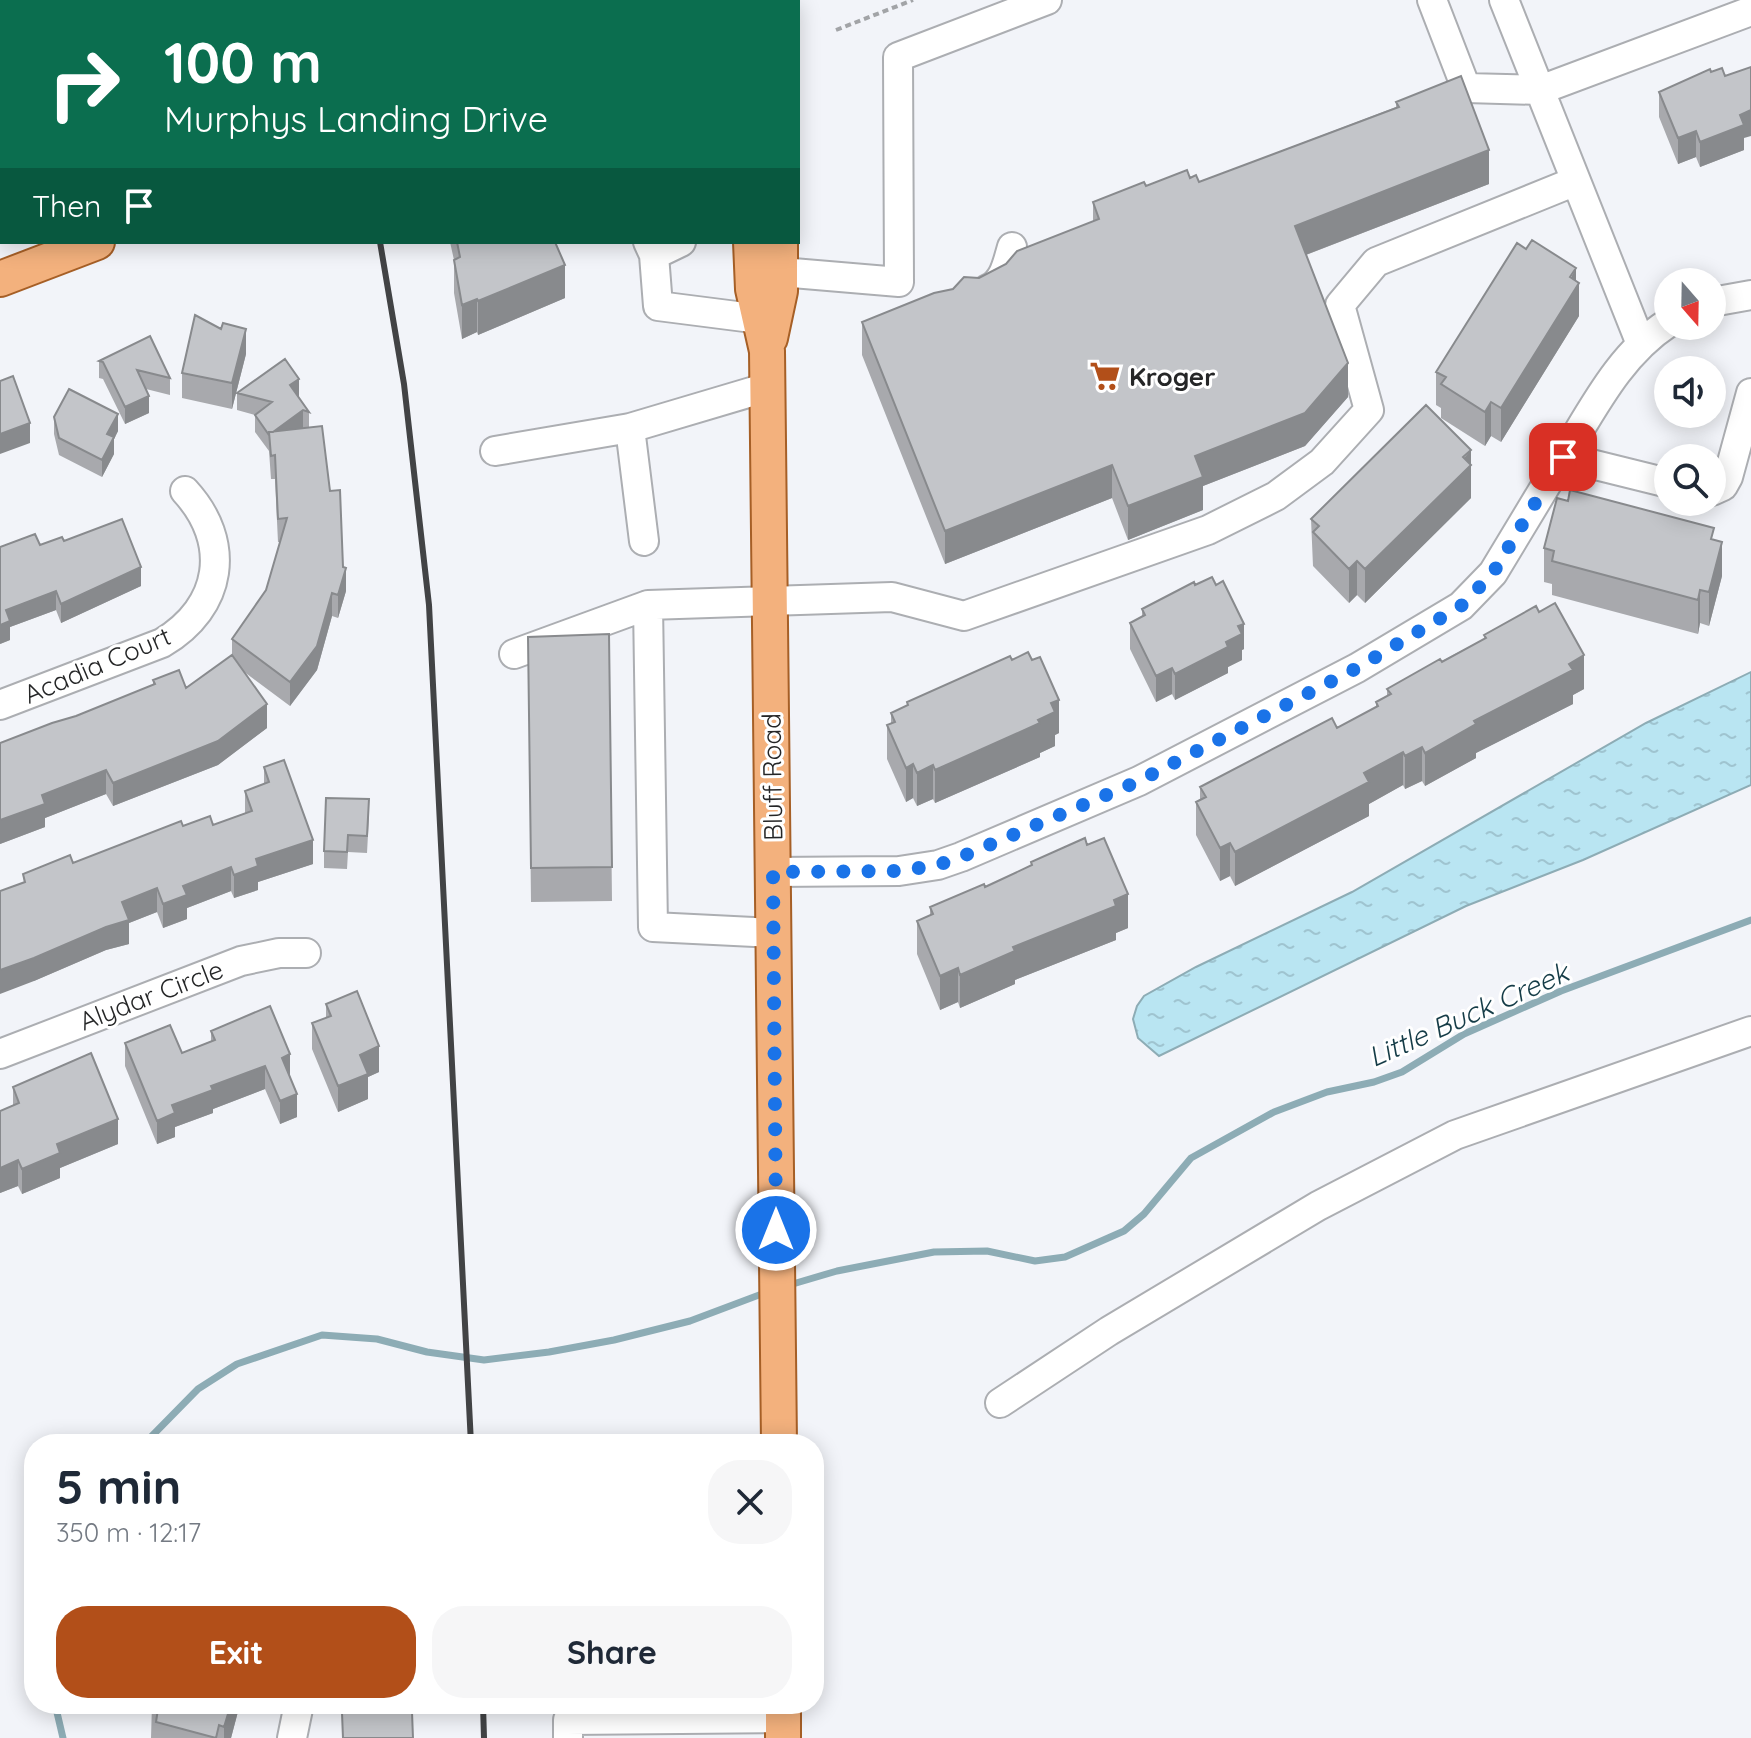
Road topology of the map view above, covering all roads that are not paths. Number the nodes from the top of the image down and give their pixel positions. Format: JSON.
{"nodes":[{"id":1,"x":1047,"y":0,"type":"edge"},
{"id":2,"x":1432,"y":0,"type":"edge"},
{"id":3,"x":1504,"y":0,"type":"edge"},
{"id":4,"x":1751,"y":11,"type":"edge"},
{"id":5,"x":1540,"y":90,"type":"junction"},
{"id":6,"x":1576,"y":181,"type":"junction"},
{"id":7,"x":92,"y":244,"type":"edge"},
{"id":8,"x":671,"y":244,"type":"edge"},
{"id":9,"x":751,"y":244,"type":"edge"},
{"id":10,"x":1012,"y":247,"type":"dead end"},
{"id":11,"x":651,"y":248,"type":"edge"},
{"id":12,"x":780,"y":257,"type":"edge"},
{"id":13,"x":0,"y":279,"type":"edge"},
{"id":14,"x":1751,"y":295,"type":"edge"},
{"id":15,"x":972,"y":296,"type":"edge"},
{"id":16,"x":1726,"y":299,"type":"edge"},
{"id":17,"x":1654,"y":334,"type":"edge"},
{"id":18,"x":764,"y":335,"type":"junction"},
{"id":19,"x":1641,"y":344,"type":"junction"},
{"id":20,"x":768,"y":387,"type":"junction"},
{"id":21,"x":1751,"y":393,"type":"edge"},
{"id":22,"x":630,"y":428,"type":"junction"},
{"id":23,"x":495,"y":451,"type":"dead end"},
{"id":24,"x":1563,"y":457,"type":"junction"},
{"id":25,"x":1654,"y":480,"type":"edge"},
{"id":26,"x":1726,"y":481,"type":"edge"},
{"id":27,"x":185,"y":491,"type":"dead end"},
{"id":28,"x":644,"y":541,"type":"dead end"},
{"id":29,"x":770,"y":601,"type":"junction"},
{"id":30,"x":648,"y":605,"type":"junction"},
{"id":31,"x":514,"y":654,"type":"dead end"},
{"id":32,"x":0,"y":705,"type":"edge"},
{"id":33,"x":773,"y":872,"type":"junction"},
{"id":34,"x":774,"y":933,"type":"junction"},
{"id":35,"x":306,"y":953,"type":"dead end"},
{"id":36,"x":1751,"y":1031,"type":"edge"},
{"id":37,"x":0,"y":1054,"type":"edge"},
{"id":38,"x":1000,"y":1403,"type":"dead end"},
{"id":39,"x":779,"y":1434,"type":"edge"},
{"id":40,"x":297,"y":1714,"type":"edge"},
{"id":41,"x":783,"y":1720,"type":"edge"},
{"id":42,"x":566,"y":1721,"type":"edge"},
{"id":43,"x":727,"y":1728,"type":"edge"},
{"id":44,"x":292,"y":1738,"type":"edge"}],
"edges":[{"from":1,"to":12,"type":"street"},
{"from":2,"to":5,"type":"street"},
{"from":3,"to":5,"type":"street"},
{"from":4,"to":5,"type":"street"},
{"from":5,"to":6,"type":"street"},
{"from":6,"to":19,"type":"street"},
{"from":6,"to":29,"type":"street"},
{"from":7,"to":13,"type":"main road"},
{"from":8,"to":11,"type":"street"},
{"from":9,"to":18,"type":"main road","name":"Bluff Road"},
{"from":10,"to":15,"type":"street"},
{"from":11,"to":18,"type":"street"},
{"from":12,"to":18,"type":"main road","name":"Bluff Road"},
{"from":14,"to":16,"type":"street"},
{"from":17,"to":19,"type":"street"},
{"from":18,"to":20,"type":"main road","name":"Bluff Road"},
{"from":19,"to":24,"type":"street"},
{"from":20,"to":22,"type":"street"},
{"from":20,"to":29,"type":"main road","name":"Bluff Road"},
{"from":21,"to":26,"type":"street"},
{"from":22,"to":23,"type":"street"},
{"from":22,"to":28,"type":"street"},
{"from":24,"to":25,"type":"street"},
{"from":24,"to":33,"type":"street"},
{"from":27,"to":32,"type":"street","name":"Acadia Court"},
{"from":29,"to":30,"type":"street"},
{"from":29,"to":33,"type":"main road","name":"Bluff Road"},
{"from":30,"to":31,"type":"street"},
{"from":30,"to":34,"type":"street"},
{"from":33,"to":34,"type":"main road","name":"Bluff Road"},
{"from":34,"to":39,"type":"main road","name":"Bluff Road"},
{"from":35,"to":37,"type":"street","name":"Alydar Circle"},
{"from":36,"to":38,"type":"street"},
{"from":40,"to":44,"type":"street"},
{"from":41,"to":43,"type":"street"},
{"from":42,"to":43,"type":"street"}]}
